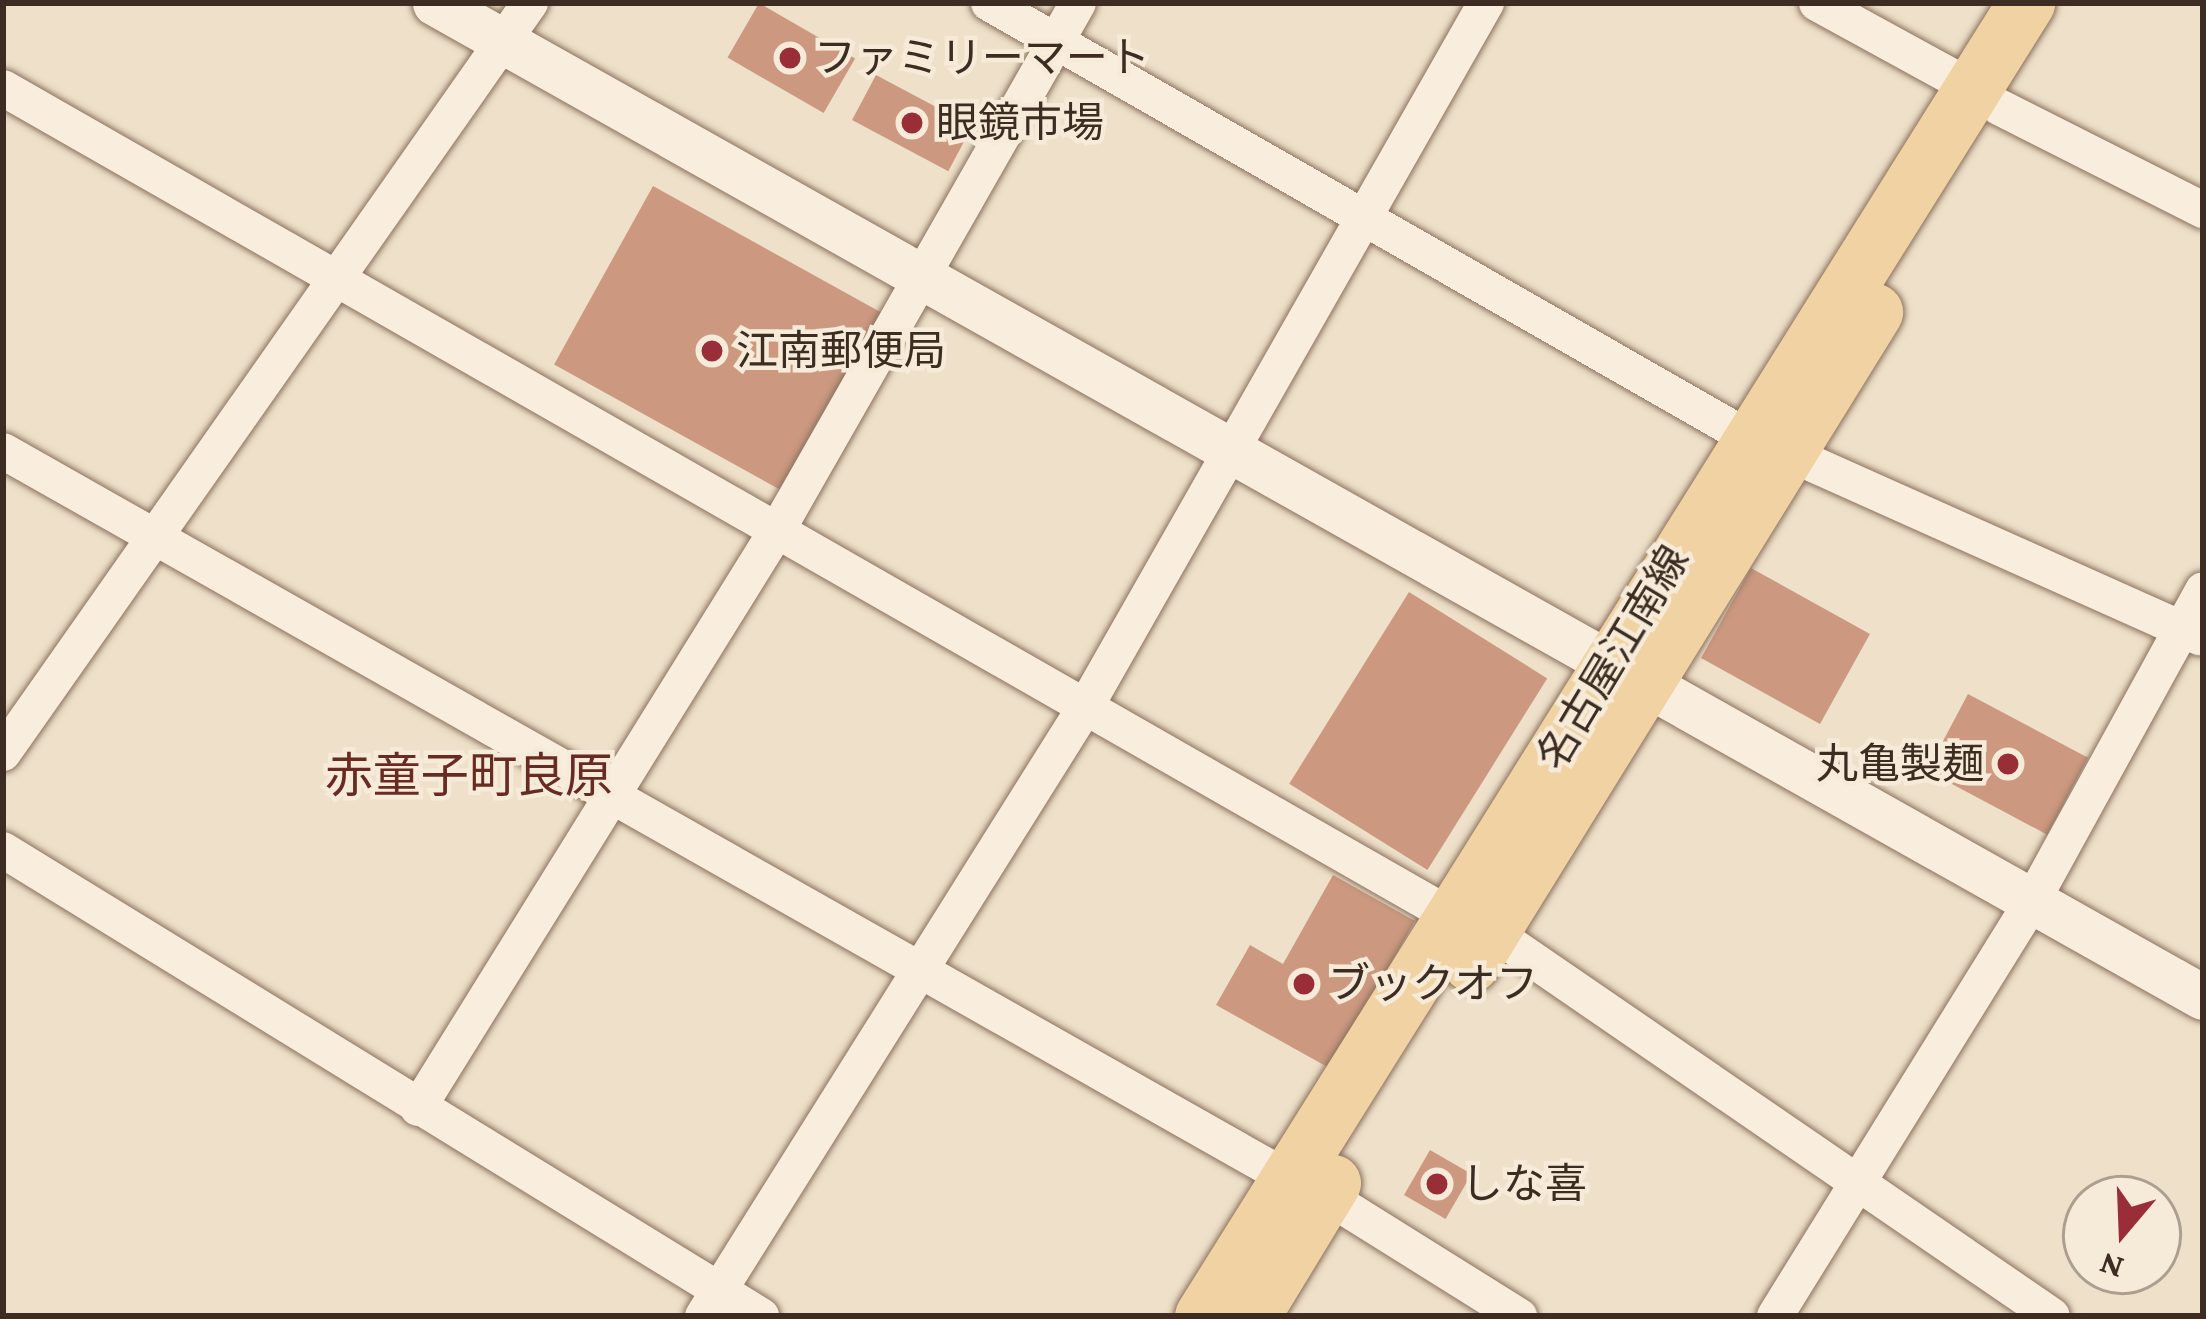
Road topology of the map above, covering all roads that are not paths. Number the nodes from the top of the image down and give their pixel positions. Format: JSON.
{"nodes":[{"id":1,"x":435,"y":3,"type":"edge"},
{"id":2,"x":530,"y":3,"type":"edge"},
{"id":3,"x":988,"y":3,"type":"edge"},
{"id":4,"x":1078,"y":3,"type":"edge"},
{"id":5,"x":1486,"y":3,"type":"edge"},
{"id":6,"x":1816,"y":3,"type":"edge"},
{"id":7,"x":2026,"y":3,"type":"edge"},
{"id":8,"x":2066,"y":3,"type":"edge"},
{"id":9,"x":502,"y":42,"type":"junction"},
{"id":10,"x":1064,"y":42,"type":"junction"},
{"id":11,"x":3,"y":88,"type":"edge"},
{"id":12,"x":1986,"y":98,"type":"junction"},
{"id":13,"x":2203,"y":210,"type":"edge"},
{"id":14,"x":1369,"y":217,"type":"junction"},
{"id":15,"x":332,"y":275,"type":"junction"},
{"id":16,"x":923,"y":279,"type":"junction"},
{"id":17,"x":1767,"y":445,"type":"junction"},
{"id":18,"x":3,"y":451,"type":"edge"},
{"id":19,"x":1235,"y":456,"type":"junction"},
{"id":20,"x":779,"y":527,"type":"junction"},
{"id":21,"x":151,"y":536,"type":"junction"},
{"id":22,"x":2203,"y":590,"type":"edge"},
{"id":23,"x":2193,"y":633,"type":"edge"},
{"id":24,"x":1630,"y":672,"type":"junction"},
{"id":25,"x":1087,"y":704,"type":"junction"},
{"id":26,"x":3,"y":754,"type":"edge"},
{"id":27,"x":604,"y":796,"type":"junction"},
{"id":28,"x":3,"y":850,"type":"edge"},
{"id":29,"x":2030,"y":905,"type":"junction"},
{"id":30,"x":1472,"y":924,"type":"junction"},
{"id":31,"x":920,"y":977,"type":"junction"},
{"id":32,"x":2203,"y":998,"type":"edge"},
{"id":33,"x":418,"y":1108,"type":"junction"},
{"id":34,"x":1861,"y":1180,"type":"junction"},
{"id":35,"x":1307,"y":1187,"type":"junction"},
{"id":36,"x":711,"y":1303,"type":"edge"},
{"id":37,"x":761,"y":1316,"type":"edge"},
{"id":38,"x":1203,"y":1316,"type":"edge"},
{"id":39,"x":1252,"y":1316,"type":"edge"},
{"id":40,"x":1519,"y":1316,"type":"edge"},
{"id":41,"x":1775,"y":1316,"type":"edge"},
{"id":42,"x":2052,"y":1316,"type":"edge"}],
"edges":[{"from":1,"to":9,"type":"street"},
{"from":2,"to":9,"type":"street"},
{"from":3,"to":10,"type":"street"},
{"from":4,"to":10,"type":"street"},
{"from":5,"to":14,"type":"street"},
{"from":6,"to":12,"type":"street"},
{"from":7,"to":12,"type":"main road","name":"名古屋江南線"},
{"from":8,"to":12,"type":"main road","name":"名古屋江南線"},
{"from":9,"to":15,"type":"street"},
{"from":9,"to":16,"type":"street"},
{"from":10,"to":14,"type":"street"},
{"from":10,"to":16,"type":"street"},
{"from":11,"to":15,"type":"street"},
{"from":12,"to":13,"type":"street"},
{"from":12,"to":17,"type":"main road","name":"名古屋江南線"},
{"from":14,"to":17,"type":"street"},
{"from":14,"to":19,"type":"street"},
{"from":15,"to":20,"type":"street"},
{"from":15,"to":21,"type":"street"},
{"from":16,"to":19,"type":"street"},
{"from":16,"to":20,"type":"street"},
{"from":17,"to":23,"type":"street"},
{"from":17,"to":24,"type":"main road","name":"名古屋江南線"},
{"from":18,"to":21,"type":"street"},
{"from":19,"to":24,"type":"street"},
{"from":19,"to":25,"type":"street"},
{"from":20,"to":25,"type":"street"},
{"from":20,"to":27,"type":"street"},
{"from":21,"to":26,"type":"street"},
{"from":21,"to":27,"type":"street"},
{"from":22,"to":23,"type":"street"},
{"from":23,"to":29,"type":"street"},
{"from":24,"to":29,"type":"street"},
{"from":24,"to":30,"type":"main road","name":"名古屋江南線"},
{"from":25,"to":30,"type":"street"},
{"from":25,"to":31,"type":"street"},
{"from":27,"to":31,"type":"street"},
{"from":27,"to":33,"type":"street"},
{"from":28,"to":33,"type":"street"},
{"from":29,"to":32,"type":"street"},
{"from":29,"to":34,"type":"street"},
{"from":30,"to":34,"type":"street"},
{"from":30,"to":35,"type":"main road","name":"名古屋江南線"},
{"from":31,"to":35,"type":"street"},
{"from":31,"to":36,"type":"street"},
{"from":33,"to":36,"type":"street"},
{"from":34,"to":41,"type":"street"},
{"from":34,"to":42,"type":"street"},
{"from":35,"to":38,"type":"main road","name":"名古屋江南線"},
{"from":35,"to":39,"type":"main road","name":"名古屋江南線"},
{"from":35,"to":40,"type":"street"},
{"from":36,"to":37,"type":"street"}]}
